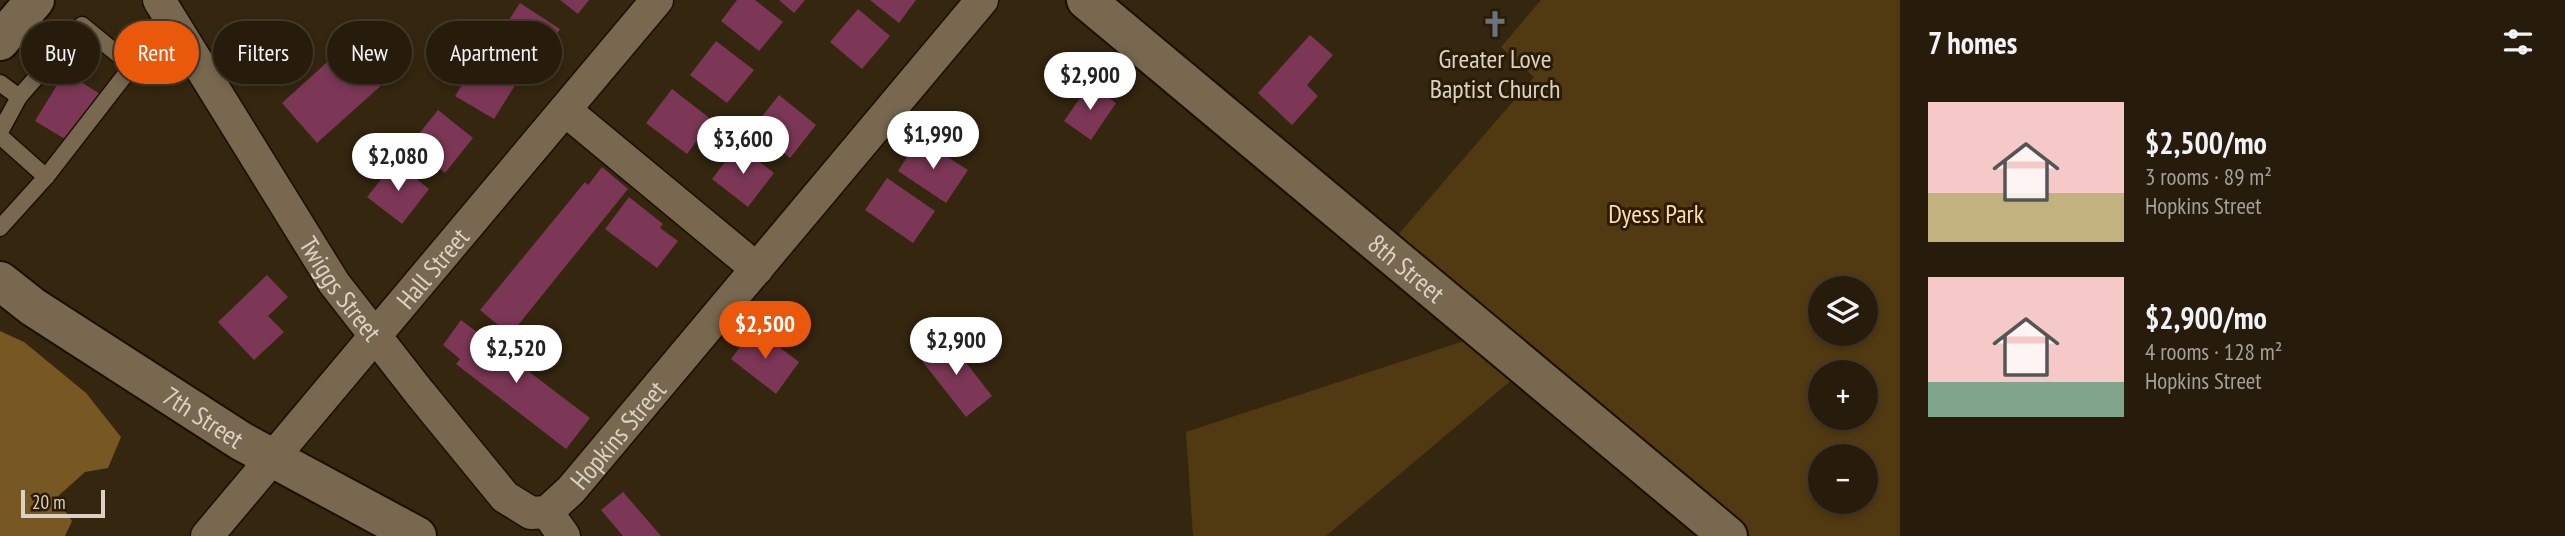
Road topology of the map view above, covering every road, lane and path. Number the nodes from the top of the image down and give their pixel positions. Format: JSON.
{"nodes":[{"id":1,"x":35,"y":0,"type":"edge"},
{"id":2,"x":657,"y":0,"type":"edge"},
{"id":3,"x":982,"y":0,"type":"edge"},
{"id":4,"x":1086,"y":0,"type":"edge"},
{"id":5,"x":165,"y":9,"type":"edge"},
{"id":6,"x":0,"y":41,"type":"edge"},
{"id":7,"x":114,"y":51,"type":"edge"},
{"id":8,"x":0,"y":83,"type":"edge"},
{"id":9,"x":118,"y":84,"type":"edge"},
{"id":10,"x":19,"y":97,"type":"junction"},
{"id":11,"x":565,"y":110,"type":"junction"},
{"id":12,"x":0,"y":134,"type":"edge"},
{"id":13,"x":46,"y":177,"type":"junction"},
{"id":14,"x":0,"y":228,"type":"edge"},
{"id":15,"x":757,"y":269,"type":"junction"},
{"id":16,"x":0,"y":281,"type":"edge"},
{"id":17,"x":375,"y":336,"type":"junction"},
{"id":18,"x":272,"y":459,"type":"junction"},
{"id":19,"x":555,"y":524,"type":"edge"},
{"id":20,"x":207,"y":536,"type":"edge"},
{"id":21,"x":417,"y":536,"type":"edge"},
{"id":22,"x":1728,"y":536,"type":"edge"}],
"edges":[{"from":1,"to":6,"type":"street"},
{"from":2,"to":11,"type":"street","name":"Hall Street"},
{"from":3,"to":15,"type":"street","name":"Hopkins Street"},
{"from":4,"to":22,"type":"street","name":"8th Street"},
{"from":5,"to":17,"type":"street","name":"Twiggs Street"},
{"from":7,"to":10,"type":"lane"},
{"from":8,"to":10,"type":"lane"},
{"from":9,"to":13,"type":"lane"},
{"from":10,"to":12,"type":"lane"},
{"from":11,"to":15,"type":"street"},
{"from":11,"to":17,"type":"street","name":"Hall Street"},
{"from":12,"to":13,"type":"lane"},
{"from":13,"to":14,"type":"lane"},
{"from":15,"to":19,"type":"street","name":"Hopkins Street"},
{"from":16,"to":18,"type":"street","name":"7th Street"},
{"from":17,"to":18,"type":"street","name":"Hall Street"},
{"from":17,"to":19,"type":"street","name":"Twiggs Street"},
{"from":18,"to":20,"type":"street","name":"Hall Street"},
{"from":18,"to":21,"type":"street","name":"7th Street"}]}
